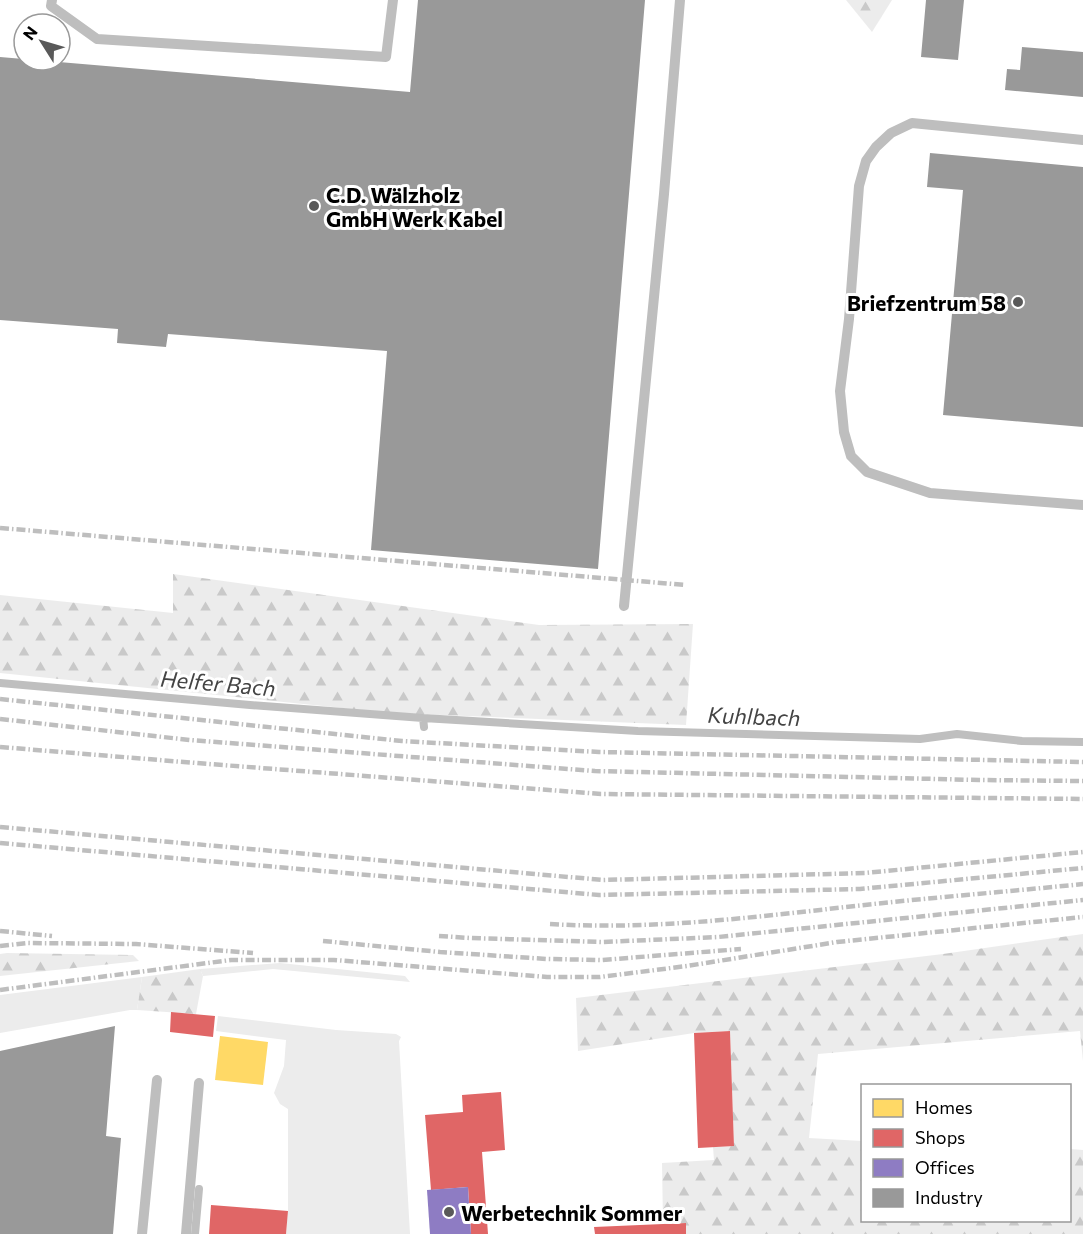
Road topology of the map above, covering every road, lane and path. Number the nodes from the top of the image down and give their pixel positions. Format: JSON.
{"nodes":[{"id":1,"x":52,"y":0,"type":"edge"},
{"id":2,"x":393,"y":0,"type":"edge"},
{"id":3,"x":680,"y":0,"type":"edge"},
{"id":4,"x":1083,"y":140,"type":"edge"},
{"id":5,"x":1083,"y":505,"type":"edge"},
{"id":6,"x":624,"y":606,"type":"dead end"},
{"id":7,"x":157,"y":1080,"type":"dead end"},
{"id":8,"x":198,"y":1083,"type":"dead end"},
{"id":9,"x":142,"y":1234,"type":"edge"},
{"id":10,"x":186,"y":1234,"type":"edge"}],
"edges":[{"from":1,"to":2,"type":"lane"},
{"from":3,"to":6,"type":"lane"},
{"from":4,"to":5,"type":"lane"},
{"from":7,"to":9,"type":"lane"},
{"from":8,"to":10,"type":"lane"}]}
